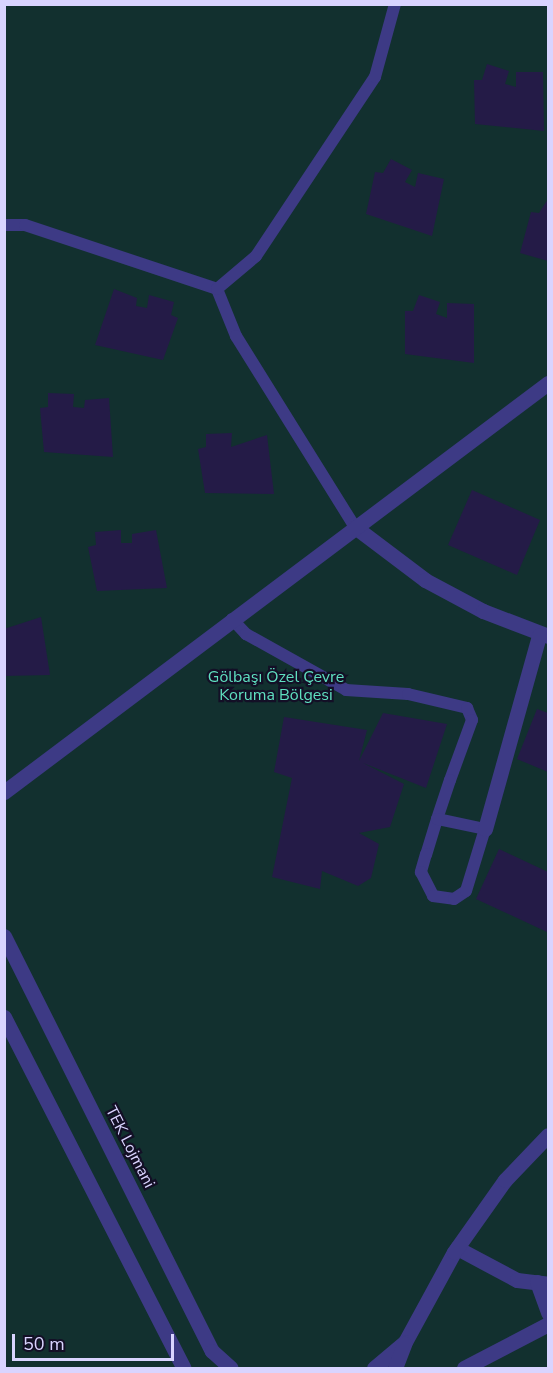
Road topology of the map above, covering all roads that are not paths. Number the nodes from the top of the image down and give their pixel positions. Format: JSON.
{"nodes":[{"id":1,"x":395,"y":4,"type":"edge"},
{"id":2,"x":4,"y":225,"type":"edge"},
{"id":3,"x":217,"y":289,"type":"junction"},
{"id":4,"x":549,"y":383,"type":"edge"},
{"id":5,"x":355,"y":527,"type":"junction"},
{"id":6,"x":232,"y":619,"type":"junction"},
{"id":7,"x":544,"y":635,"type":"edge"},
{"id":8,"x":35,"y":765,"type":"junction"},
{"id":9,"x":4,"y":776,"type":"edge"},
{"id":10,"x":4,"y":792,"type":"edge"},
{"id":11,"x":437,"y":819,"type":"junction"},
{"id":12,"x":485,"y":829,"type":"junction"},
{"id":13,"x":4,"y":936,"type":"edge"},
{"id":14,"x":4,"y":1017,"type":"edge"},
{"id":15,"x":549,"y":1135,"type":"edge"},
{"id":16,"x":457,"y":1248,"type":"junction"},
{"id":17,"x":543,"y":1283,"type":"edge"},
{"id":18,"x":549,"y":1313,"type":"edge"},
{"id":19,"x":549,"y":1324,"type":"edge"},
{"id":20,"x":405,"y":1342,"type":"junction"},
{"id":21,"x":184,"y":1368,"type":"edge"},
{"id":22,"x":231,"y":1368,"type":"edge"},
{"id":23,"x":375,"y":1368,"type":"edge"},
{"id":24,"x":395,"y":1368,"type":"edge"},
{"id":25,"x":465,"y":1368,"type":"edge"}],
"edges":[{"from":1,"to":3,"type":"lane"},
{"from":2,"to":3,"type":"lane"},
{"from":3,"to":5,"type":"lane"},
{"from":4,"to":5,"type":"street"},
{"from":5,"to":6,"type":"street"},
{"from":5,"to":7,"type":"street"},
{"from":6,"to":8,"type":"street"},
{"from":6,"to":11,"type":"lane"},
{"from":7,"to":12,"type":"street"},
{"from":8,"to":9,"type":"street"},
{"from":8,"to":10,"type":"street"},
{"from":11,"to":12,"type":"lane"},
{"from":11,"to":12,"type":"lane"},
{"from":13,"to":22,"type":"street","name":"TEK Lojmani"},
{"from":14,"to":21,"type":"street"},
{"from":15,"to":16,"type":"street"},
{"from":16,"to":17,"type":"street"},
{"from":16,"to":20,"type":"street"},
{"from":17,"to":18,"type":"street"},
{"from":19,"to":25,"type":"street"},
{"from":20,"to":23,"type":"street"},
{"from":20,"to":24,"type":"street"}]}
